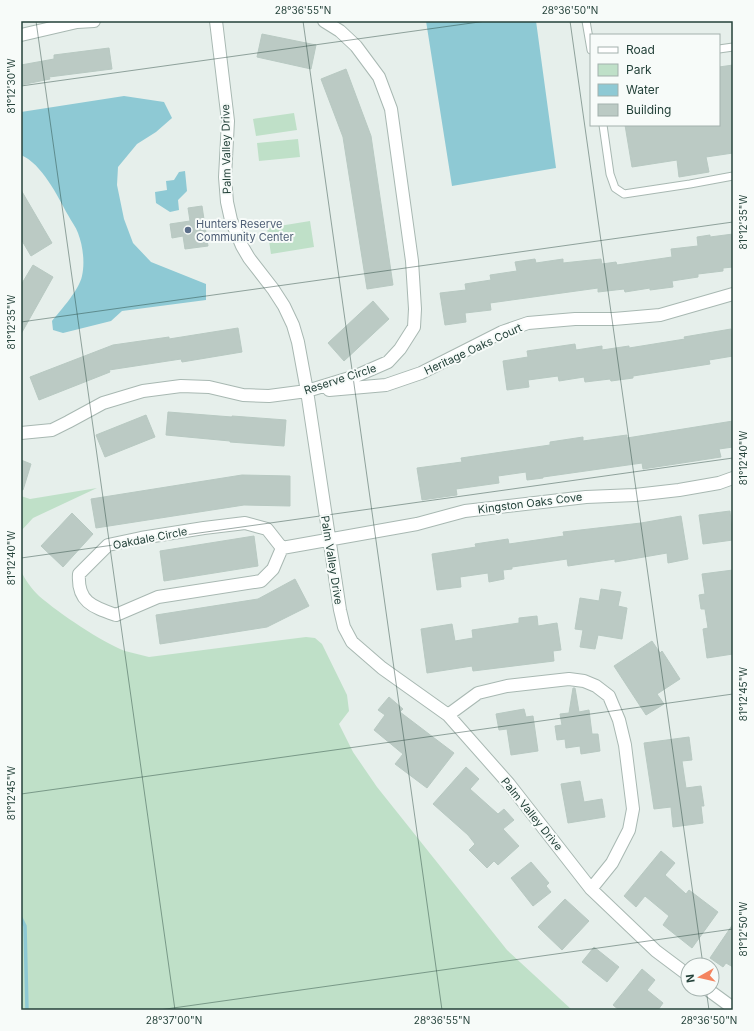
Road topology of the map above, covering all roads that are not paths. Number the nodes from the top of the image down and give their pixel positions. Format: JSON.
{"nodes":[{"id":1,"x":94,"y":21,"type":"edge"},
{"id":2,"x":216,"y":21,"type":"edge"},
{"id":3,"x":324,"y":21,"type":"edge"},
{"id":4,"x":586,"y":21,"type":"edge"},
{"id":5,"x":21,"y":35,"type":"edge"},
{"id":6,"x":590,"y":44,"type":"edge"},
{"id":7,"x":733,"y":47,"type":"edge"},
{"id":8,"x":720,"y":49,"type":"edge"},
{"id":9,"x":603,"y":126,"type":"edge"},
{"id":10,"x":733,"y":176,"type":"edge"},
{"id":11,"x":733,"y":294,"type":"edge"},
{"id":12,"x":308,"y":391,"type":"junction"},
{"id":13,"x":21,"y":433,"type":"edge"},
{"id":14,"x":733,"y":478,"type":"edge"},
{"id":15,"x":329,"y":539,"type":"junction"},
{"id":16,"x":282,"y":548,"type":"junction"},
{"id":17,"x":448,"y":715,"type":"junction"},
{"id":18,"x":591,"y":889,"type":"junction"},
{"id":19,"x":680,"y":969,"type":"edge"},
{"id":20,"x":718,"y":997,"type":"edge"},
{"id":21,"x":733,"y":1008,"type":"edge"}],
"edges":[{"from":1,"to":5,"type":"street"},
{"from":2,"to":12,"type":"street","name":"Palm Valley Drive"},
{"from":3,"to":12,"type":"street","name":"Reserve Circle"},
{"from":4,"to":6,"type":"lane"},
{"from":7,"to":8,"type":"lane"},
{"from":9,"to":10,"type":"lane"},
{"from":11,"to":12,"type":"street","name":"Heritage Oaks Court"},
{"from":12,"to":13,"type":"street","name":"Reserve Circle"},
{"from":12,"to":15,"type":"street","name":"Palm Valley Drive"},
{"from":14,"to":15,"type":"street","name":"Kingston Oaks Cove"},
{"from":15,"to":16,"type":"street"},
{"from":15,"to":17,"type":"street","name":"Palm Valley Drive"},
{"from":16,"to":16,"type":"street","name":"Oakdale Circle"},
{"from":17,"to":18,"type":"street","name":"Palm Valley Drive"},
{"from":17,"to":18,"type":"street"},
{"from":18,"to":19,"type":"street","name":"Palm Valley Drive"},
{"from":20,"to":21,"type":"street"}]}
